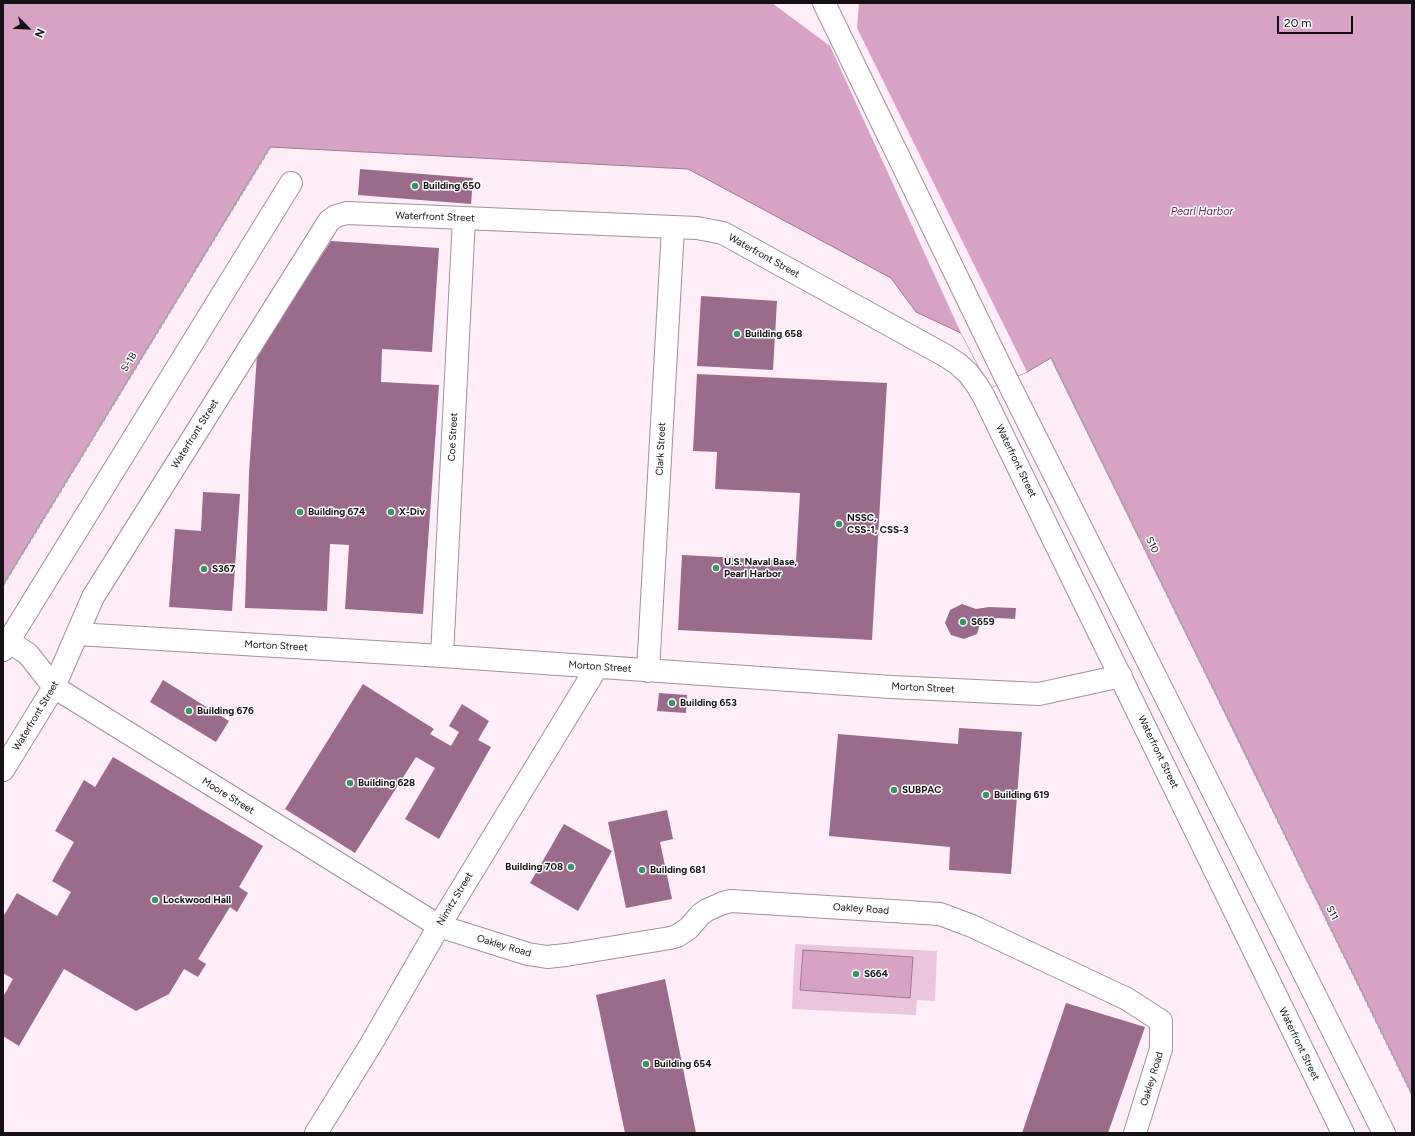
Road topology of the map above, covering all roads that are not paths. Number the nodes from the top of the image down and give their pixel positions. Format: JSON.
{"nodes":[{"id":1,"x":824,"y":3,"type":"edge"},
{"id":2,"x":291,"y":183,"type":"dead end"},
{"id":3,"x":464,"y":218,"type":"junction"},
{"id":4,"x":674,"y":228,"type":"junction"},
{"id":5,"x":77,"y":634,"type":"junction"},
{"id":6,"x":6,"y":646,"type":"edge"},
{"id":7,"x":442,"y":656,"type":"junction"},
{"id":8,"x":597,"y":667,"type":"junction"},
{"id":9,"x":648,"y":671,"type":"junction"},
{"id":10,"x":1121,"y":676,"type":"junction"},
{"id":11,"x":54,"y":688,"type":"junction"},
{"id":12,"x":3,"y":770,"type":"edge"},
{"id":13,"x":438,"y":926,"type":"junction"},
{"id":14,"x":1337,"y":1131,"type":"edge"},
{"id":15,"x":316,"y":1133,"type":"edge"},
{"id":16,"x":1135,"y":1133,"type":"edge"},
{"id":17,"x":1384,"y":1133,"type":"edge"}],
"edges":[{"from":1,"to":17,"type":"lane"},
{"from":2,"to":6,"type":"lane"},
{"from":3,"to":4,"type":"lane","name":"Waterfront Street"},
{"from":3,"to":5,"type":"lane","name":"Waterfront Street"},
{"from":3,"to":7,"type":"lane","name":"Coe Street"},
{"from":4,"to":9,"type":"lane","name":"Clark Street"},
{"from":4,"to":10,"type":"lane","name":"Waterfront Street"},
{"from":5,"to":7,"type":"lane","name":"Morton Street"},
{"from":5,"to":11,"type":"lane","name":"Waterfront Street"},
{"from":6,"to":11,"type":"lane","name":"Moore Street"},
{"from":7,"to":8,"type":"lane","name":"Morton Street"},
{"from":8,"to":9,"type":"lane","name":"Morton Street"},
{"from":8,"to":13,"type":"lane","name":"Nimitz Street"},
{"from":9,"to":10,"type":"lane","name":"Morton Street"},
{"from":10,"to":14,"type":"lane","name":"Waterfront Street"},
{"from":11,"to":12,"type":"lane","name":"Waterfront Street"},
{"from":11,"to":13,"type":"lane","name":"Moore Street"},
{"from":13,"to":15,"type":"lane","name":"Nimitz Street"},
{"from":13,"to":16,"type":"lane","name":"Oakley Road"}]}
